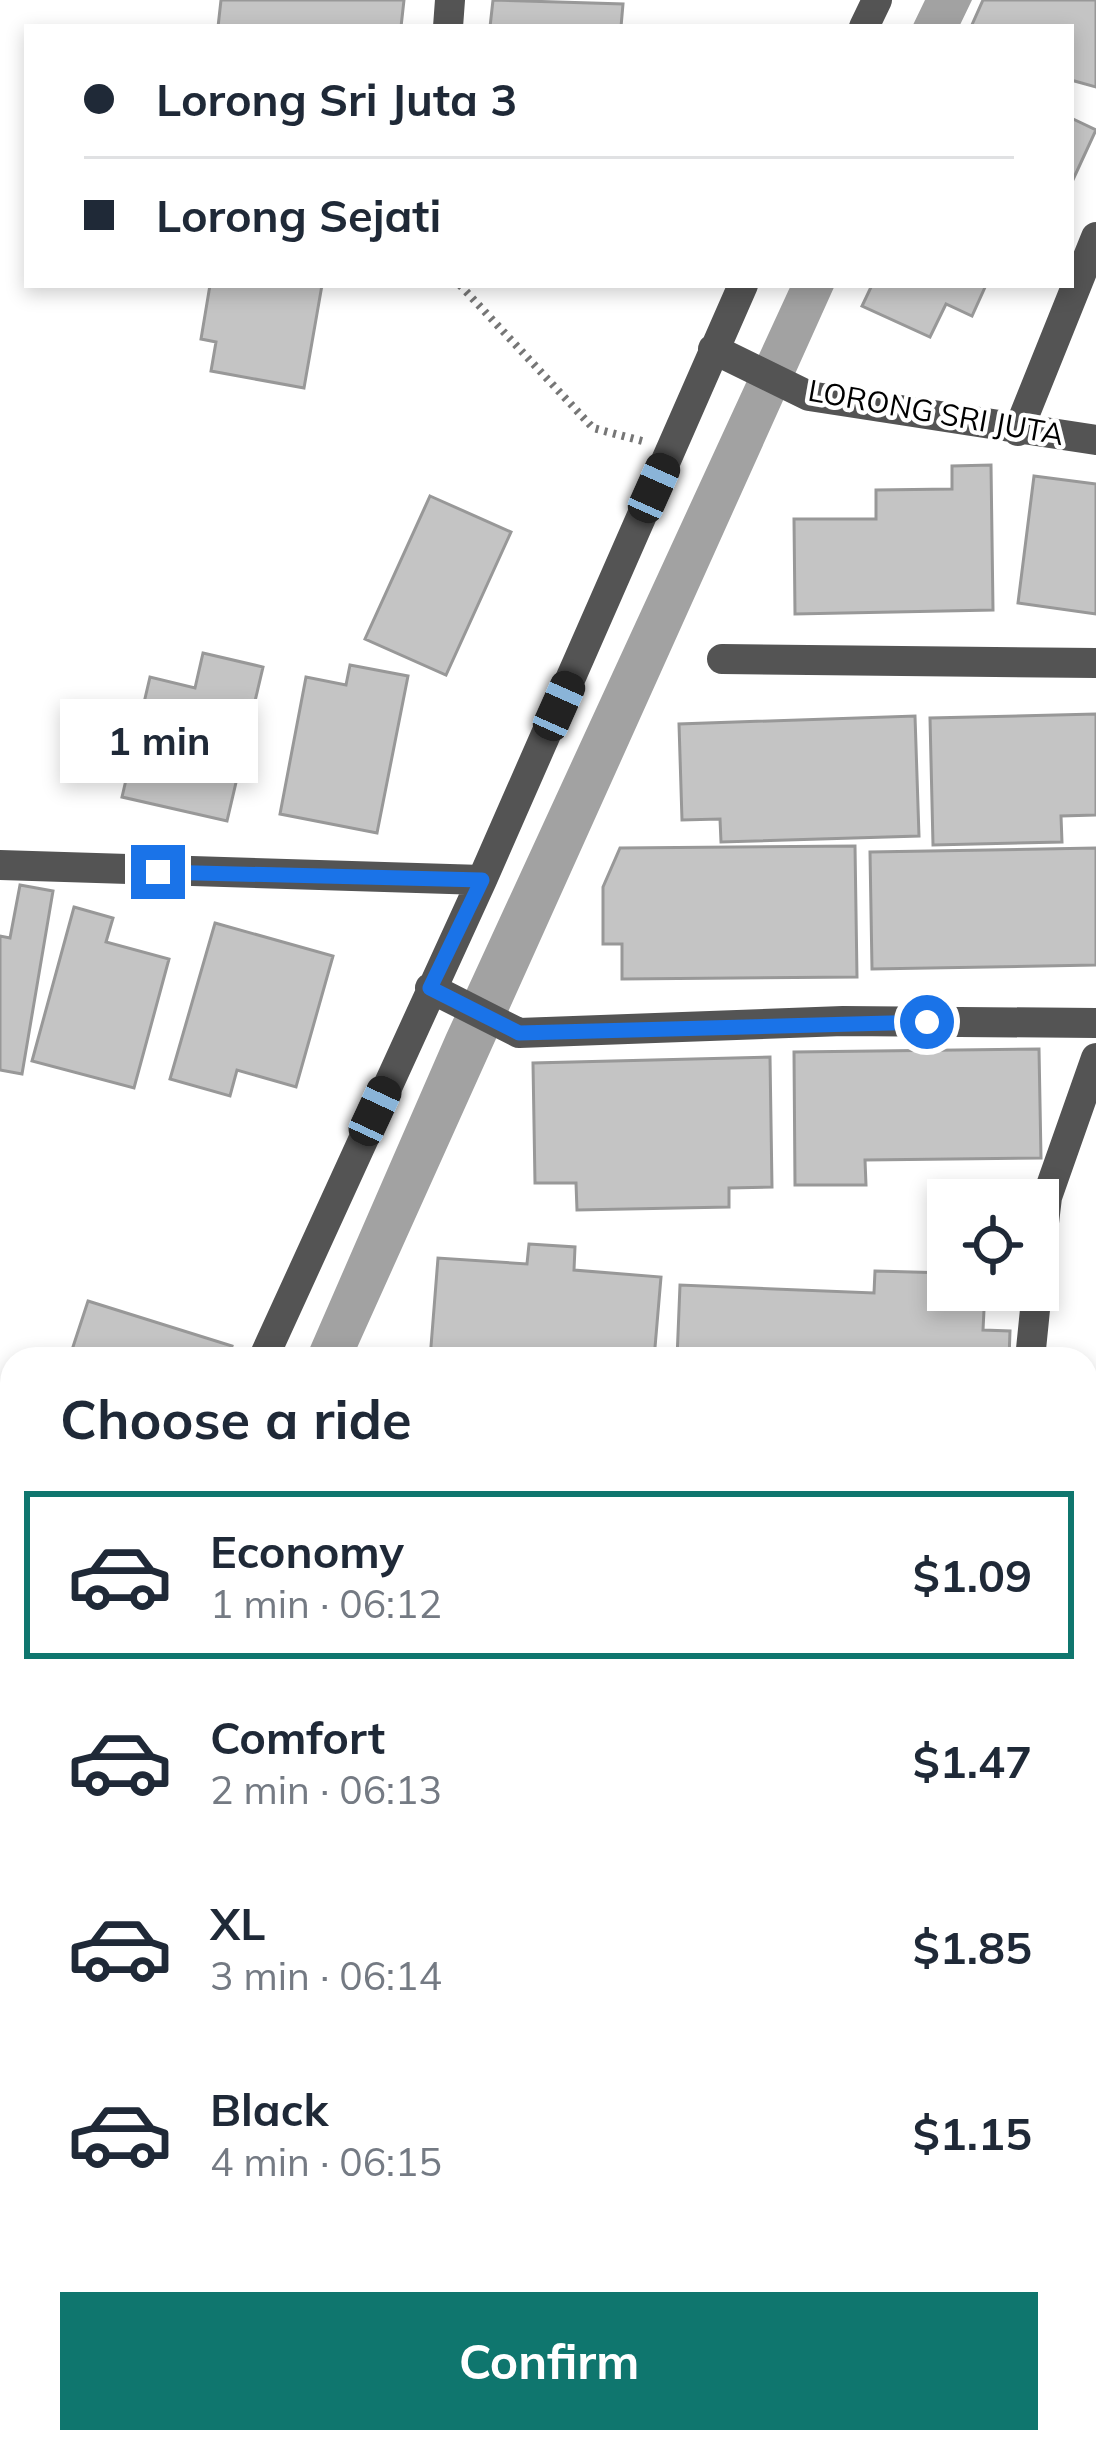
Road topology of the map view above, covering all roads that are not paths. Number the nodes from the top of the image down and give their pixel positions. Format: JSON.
{"nodes":[{"id":1,"x":1096,"y":237,"type":"edge"},
{"id":2,"x":742,"y":288,"type":"edge"},
{"id":3,"x":726,"y":356,"type":"junction"},
{"id":4,"x":1018,"y":431,"type":"junction"},
{"id":5,"x":1096,"y":440,"type":"edge"},
{"id":6,"x":722,"y":658,"type":"dead end"},
{"id":7,"x":1096,"y":663,"type":"edge"},
{"id":8,"x":0,"y":865,"type":"edge"},
{"id":9,"x":482,"y":880,"type":"junction"},
{"id":10,"x":441,"y":994,"type":"junction"},
{"id":11,"x":1096,"y":1023,"type":"edge"},
{"id":12,"x":1096,"y":1058,"type":"edge"},
{"id":13,"x":1053,"y":1179,"type":"edge"},
{"id":14,"x":1034,"y":1311,"type":"edge"},
{"id":15,"x":269,"y":1347,"type":"edge"},
{"id":16,"x":1031,"y":1347,"type":"edge"}],
"edges":[{"from":1,"to":4,"type":"street"},
{"from":2,"to":3,"type":"street"},
{"from":3,"to":4,"type":"street","name":"LORONG SRI JUTA"},
{"from":3,"to":9,"type":"street"},
{"from":4,"to":5,"type":"street","name":"LORONG SRI JUTA"},
{"from":6,"to":7,"type":"street"},
{"from":8,"to":9,"type":"street"},
{"from":9,"to":10,"type":"street"},
{"from":10,"to":11,"type":"street"},
{"from":10,"to":15,"type":"street"},
{"from":12,"to":13,"type":"street"},
{"from":14,"to":16,"type":"street"}]}
